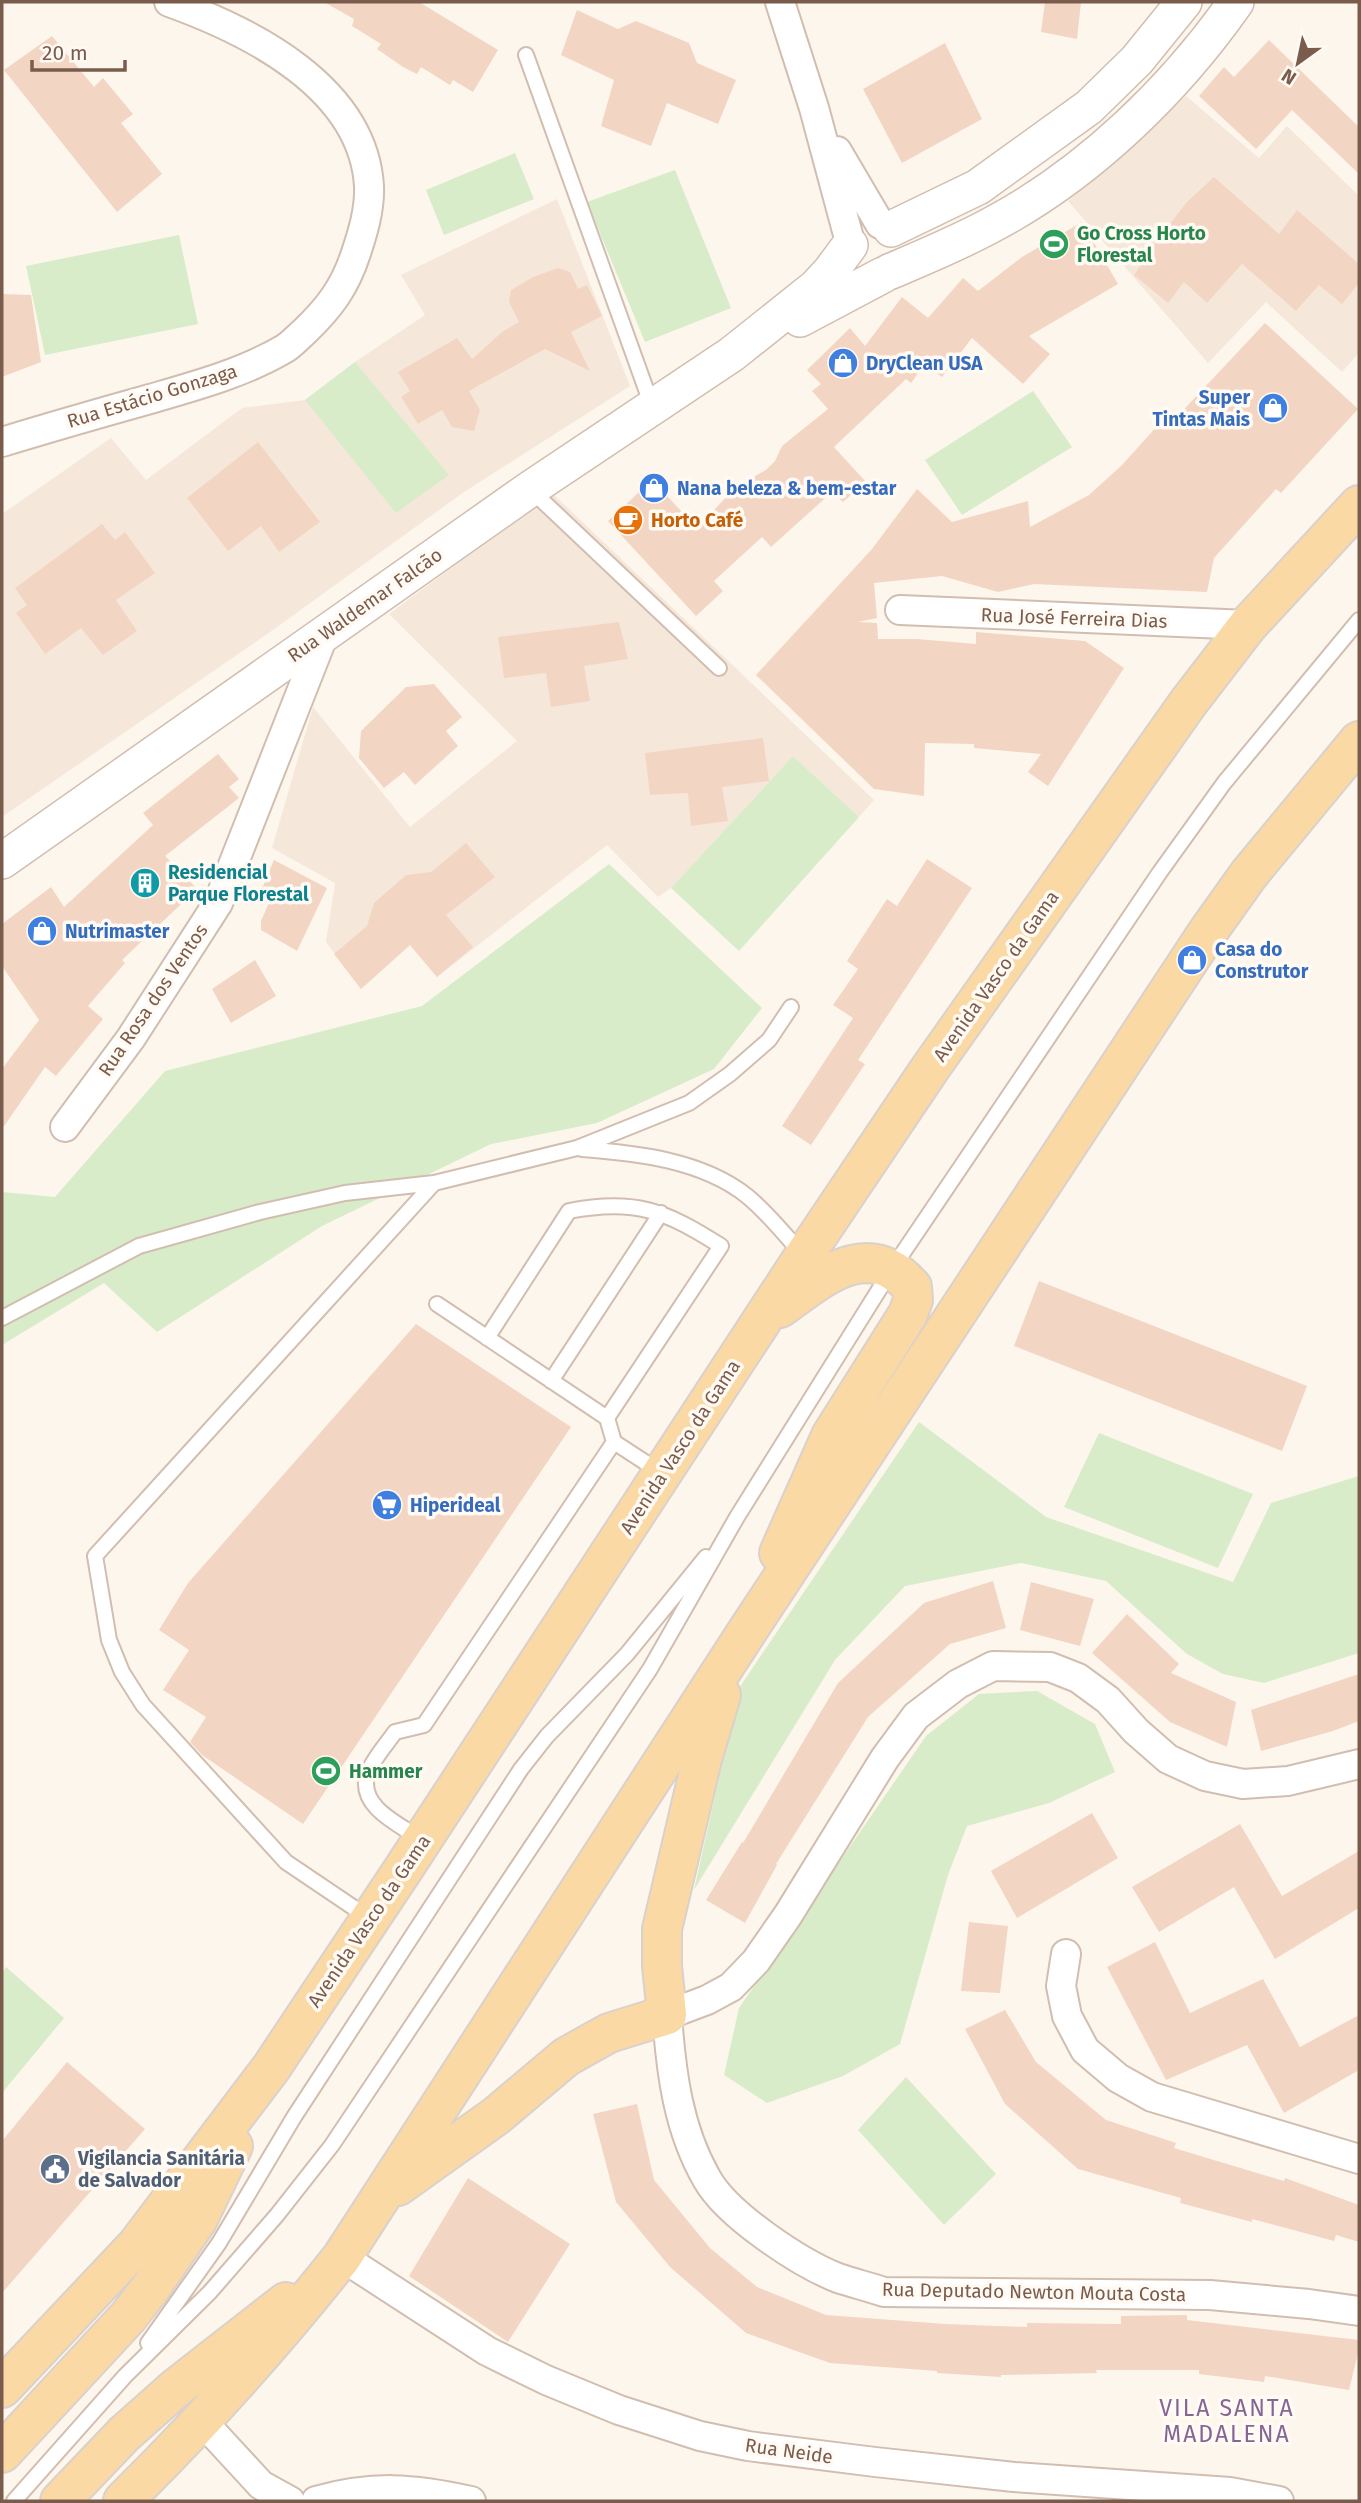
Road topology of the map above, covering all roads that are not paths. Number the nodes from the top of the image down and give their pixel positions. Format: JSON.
{"nodes":[{"id":1,"x":169,"y":2,"type":"edge"},
{"id":2,"x":780,"y":2,"type":"edge"},
{"id":3,"x":1184,"y":2,"type":"edge"},
{"id":4,"x":1237,"y":2,"type":"edge"},
{"id":5,"x":526,"y":55,"type":"dead end"},
{"id":6,"x":814,"y":108,"type":"junction"},
{"id":7,"x":885,"y":226,"type":"junction"},
{"id":8,"x":850,"y":244,"type":"junction"},
{"id":9,"x":886,"y":273,"type":"junction"},
{"id":10,"x":732,"y":354,"type":"junction"},
{"id":11,"x":652,"y":408,"type":"junction"},
{"id":12,"x":2,"y":442,"type":"edge"},
{"id":13,"x":530,"y":489,"type":"junction"},
{"id":14,"x":1359,"y":505,"type":"edge"},
{"id":15,"x":900,"y":610,"type":"dead end"},
{"id":16,"x":1359,"y":620,"type":"edge"},
{"id":17,"x":1248,"y":625,"type":"junction"},
{"id":18,"x":324,"y":634,"type":"junction"},
{"id":19,"x":719,"y":668,"type":"dead end"},
{"id":20,"x":1359,"y":741,"type":"edge"},
{"id":21,"x":2,"y":861,"type":"edge"},
{"id":22,"x":791,"y":1007,"type":"dead end"},
{"id":23,"x":65,"y":1127,"type":"dead end"},
{"id":24,"x":577,"y":1148,"type":"junction"},
{"id":25,"x":434,"y":1183,"type":"junction"},
{"id":26,"x":662,"y":1213,"type":"junction"},
{"id":27,"x":804,"y":1256,"type":"junction"},
{"id":28,"x":892,"y":1269,"type":"junction"},
{"id":29,"x":437,"y":1304,"type":"dead end"},
{"id":30,"x":2,"y":1318,"type":"edge"},
{"id":31,"x":761,"y":1323,"type":"junction"},
{"id":32,"x":487,"y":1338,"type":"junction"},
{"id":33,"x":551,"y":1381,"type":"junction"},
{"id":34,"x":607,"y":1418,"type":"junction"},
{"id":35,"x":614,"y":1442,"type":"junction"},
{"id":36,"x":662,"y":1473,"type":"junction"},
{"id":37,"x":737,"y":1517,"type":"junction"},
{"id":38,"x":739,"y":1644,"type":"junction"},
{"id":39,"x":1359,"y":1763,"type":"edge"},
{"id":40,"x":422,"y":1840,"type":"junction"},
{"id":41,"x":370,"y":1919,"type":"junction"},
{"id":42,"x":1066,"y":1954,"type":"dead end"},
{"id":43,"x":667,"y":2015,"type":"junction"},
{"id":44,"x":271,"y":2068,"type":"junction"},
{"id":45,"x":1359,"y":2159,"type":"edge"},
{"id":46,"x":382,"y":2198,"type":"junction"},
{"id":47,"x":342,"y":2257,"type":"junction"},
{"id":48,"x":1359,"y":2311,"type":"edge"},
{"id":49,"x":125,"y":2376,"type":"junction"},
{"id":50,"x":2,"y":2388,"type":"edge"},
{"id":51,"x":202,"y":2421,"type":"junction"},
{"id":52,"x":2,"y":2453,"type":"edge"},
{"id":53,"x":14,"y":2501,"type":"edge"},
{"id":54,"x":60,"y":2501,"type":"edge"},
{"id":55,"x":122,"y":2501,"type":"edge"},
{"id":56,"x":290,"y":2501,"type":"edge"},
{"id":57,"x":316,"y":2501,"type":"edge"},
{"id":58,"x":471,"y":2501,"type":"edge"},
{"id":59,"x":1279,"y":2501,"type":"edge"}],
"edges":[{"from":1,"to":12,"type":"street","name":"Rua Estácio Gonzaga"},
{"from":2,"to":6,"type":"street"},
{"from":3,"to":7,"type":"street"},
{"from":4,"to":9,"type":"street","name":"Rua Waldemar Falcão"},
{"from":5,"to":11,"type":"lane"},
{"from":6,"to":7,"type":"street"},
{"from":6,"to":8,"type":"street"},
{"from":7,"to":8,"type":"street"},
{"from":7,"to":9,"type":"street"},
{"from":8,"to":9,"type":"street"},
{"from":8,"to":10,"type":"street","name":"Rua Waldemar Falcão"},
{"from":9,"to":10,"type":"street","name":"Rua Waldemar Falcão"},
{"from":10,"to":11,"type":"street","name":"Rua Waldemar Falcão"},
{"from":11,"to":13,"type":"street","name":"Rua Waldemar Falcão"},
{"from":13,"to":18,"type":"street","name":"Rua Waldemar Falcão"},
{"from":13,"to":19,"type":"lane"},
{"from":14,"to":17,"type":"main road","name":"Avenida Vasco da Gama"},
{"from":15,"to":17,"type":"street","name":"Rua José Ferreira Dias"},
{"from":16,"to":28,"type":"lane"},
{"from":17,"to":27,"type":"main road","name":"Avenida Vasco da Gama"},
{"from":18,"to":21,"type":"street","name":"Rua Waldemar Falcão"},
{"from":18,"to":23,"type":"street","name":"Rua Rosa dos Ventos"},
{"from":20,"to":38,"type":"main road"},
{"from":22,"to":24,"type":"lane"},
{"from":24,"to":25,"type":"lane"},
{"from":24,"to":27,"type":"lane"},
{"from":25,"to":30,"type":"lane"},
{"from":25,"to":41,"type":"lane"},
{"from":26,"to":32,"type":"lane"},
{"from":26,"to":33,"type":"lane"},
{"from":26,"to":34,"type":"lane"},
{"from":27,"to":31,"type":"main road","name":"Avenida Vasco da Gama"},
{"from":28,"to":31,"type":"main road"},
{"from":28,"to":37,"type":"lane"},
{"from":28,"to":38,"type":"main road"},
{"from":29,"to":32,"type":"lane"},
{"from":31,"to":36,"type":"main road","name":"Avenida Vasco da Gama"},
{"from":32,"to":33,"type":"lane"},
{"from":33,"to":34,"type":"lane"},
{"from":34,"to":35,"type":"lane"},
{"from":35,"to":36,"type":"lane"},
{"from":35,"to":40,"type":"lane"},
{"from":36,"to":40,"type":"main road","name":"Avenida Vasco da Gama"},
{"from":37,"to":49,"type":"lane"},
{"from":37,"to":49,"type":"lane"},
{"from":38,"to":43,"type":"main road"},
{"from":38,"to":46,"type":"main road"},
{"from":39,"to":43,"type":"street"},
{"from":40,"to":41,"type":"main road","name":"Avenida Vasco da Gama"},
{"from":41,"to":44,"type":"main road","name":"Avenida Vasco da Gama"},
{"from":42,"to":45,"type":"street"},
{"from":43,"to":46,"type":"main road"},
{"from":43,"to":48,"type":"street","name":"Rua Deputado Newton Mouta Costa"},
{"from":44,"to":50,"type":"main road","name":"Avenida Vasco da Gama"},
{"from":44,"to":52,"type":"main road"},
{"from":46,"to":47,"type":"main road"},
{"from":47,"to":51,"type":"main road"},
{"from":47,"to":54,"type":"main road"},
{"from":47,"to":59,"type":"street","name":"Rua Neide"},
{"from":49,"to":53,"type":"lane"},
{"from":51,"to":55,"type":"main road"},
{"from":51,"to":56,"type":"street"},
{"from":57,"to":58,"type":"street"}]}
